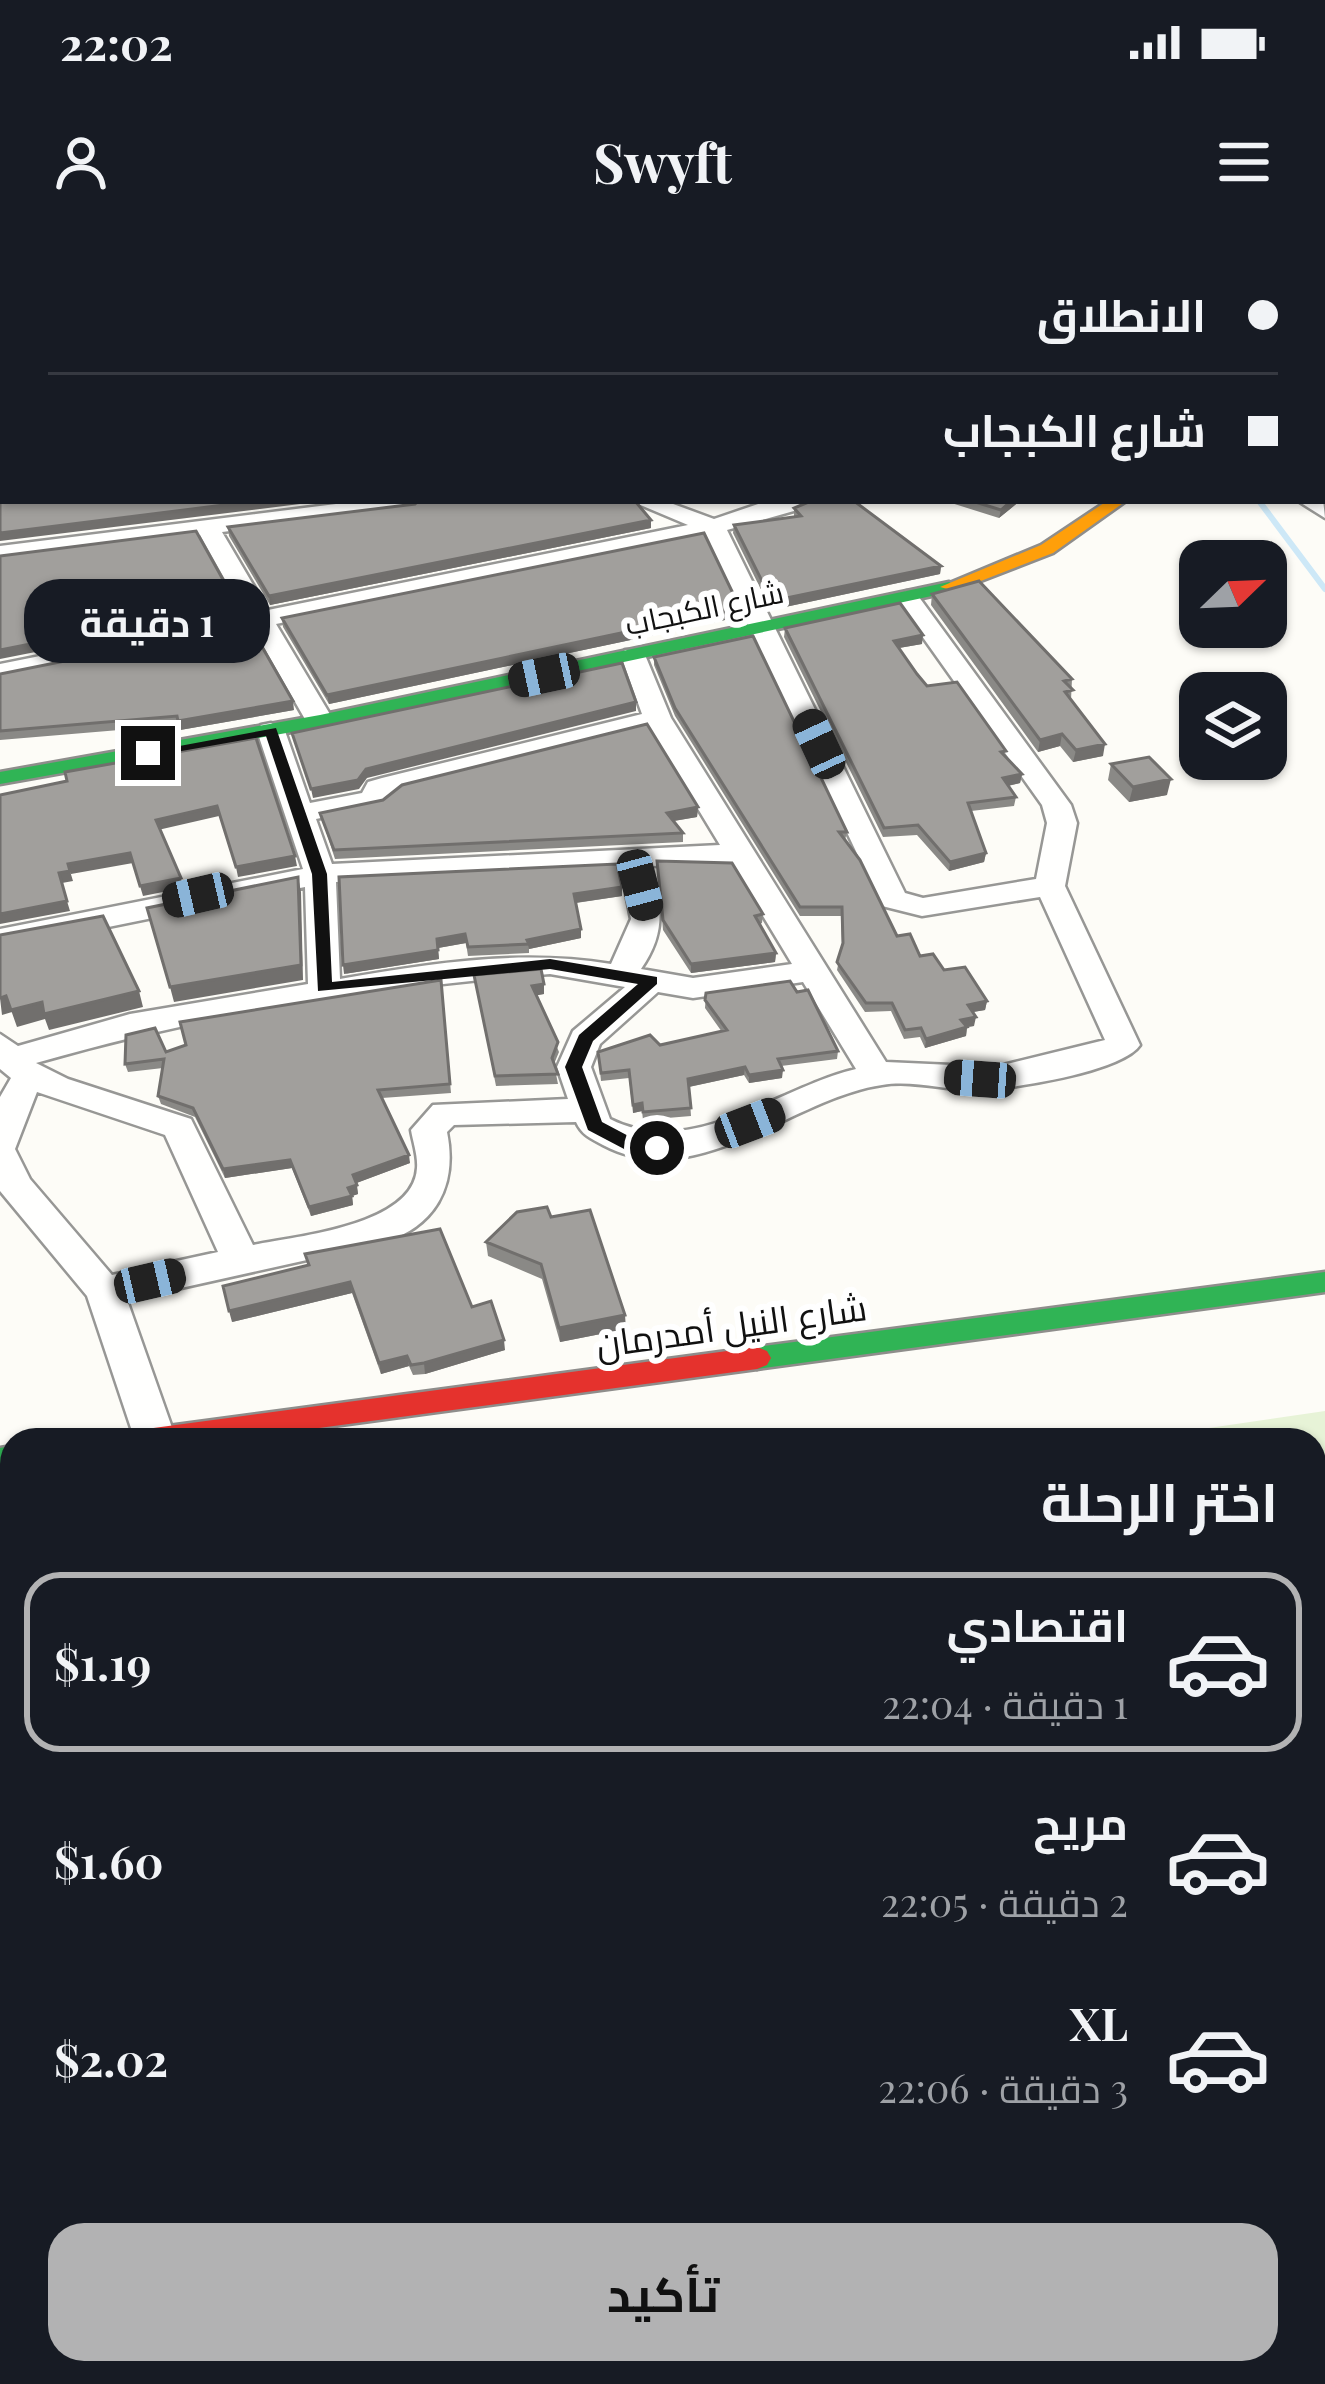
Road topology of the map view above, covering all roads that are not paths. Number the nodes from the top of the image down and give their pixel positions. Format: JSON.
{"nodes":[{"id":1,"x":394,"y":504,"type":"edge"},
{"id":2,"x":651,"y":504,"type":"edge"},
{"id":3,"x":1114,"y":504,"type":"edge"},
{"id":4,"x":764,"y":505,"type":"edge"},
{"id":5,"x":714,"y":527,"type":"junction"},
{"id":6,"x":209,"y":531,"type":"junction"},
{"id":7,"x":0,"y":553,"type":"edge"},
{"id":8,"x":907,"y":598,"type":"junction"},
{"id":9,"x":264,"y":621,"type":"junction"},
{"id":10,"x":764,"y":628,"type":"junction"},
{"id":11,"x":634,"y":656,"type":"junction"},
{"id":12,"x":0,"y":672,"type":"edge"},
{"id":13,"x":657,"y":718,"type":"junction"},
{"id":14,"x":320,"y":721,"type":"junction"},
{"id":15,"x":271,"y":731,"type":"junction"},
{"id":16,"x":0,"y":778,"type":"edge"},
{"id":17,"x":302,"y":813,"type":"junction"},
{"id":18,"x":742,"y":853,"type":"junction"},
{"id":19,"x":634,"y":859,"type":"junction"},
{"id":20,"x":320,"y":874,"type":"junction"},
{"id":21,"x":1050,"y":886,"type":"junction"},
{"id":22,"x":0,"y":939,"type":"edge"},
{"id":23,"x":814,"y":970,"type":"junction"},
{"id":24,"x":636,"y":977,"type":"junction"},
{"id":25,"x":324,"y":988,"type":"junction"},
{"id":26,"x":12,"y":1061,"type":"edge"},
{"id":27,"x":876,"y":1074,"type":"junction"},
{"id":28,"x":586,"y":1110,"type":"junction"},
{"id":29,"x":0,"y":1144,"type":"edge"},
{"id":30,"x":0,"y":1155,"type":"edge"},
{"id":31,"x":241,"y":1259,"type":"junction"},
{"id":32,"x":1325,"y":1282,"type":"edge"},
{"id":33,"x":104,"y":1292,"type":"junction"},
{"id":34,"x":151,"y":1428,"type":"edge"},
{"id":35,"x":237,"y":1428,"type":"edge"}],
"edges":[{"from":1,"to":6,"type":"street"},
{"from":2,"to":5,"type":"street"},
{"from":3,"to":8,"type":"main road","name":"شارع الكبجاب"},
{"from":4,"to":5,"type":"street"},
{"from":5,"to":9,"type":"street"},
{"from":5,"to":10,"type":"street"},
{"from":6,"to":7,"type":"street"},
{"from":6,"to":9,"type":"street"},
{"from":8,"to":10,"type":"main road","name":"شارع الكبجاب"},
{"from":8,"to":21,"type":"street"},
{"from":9,"to":12,"type":"street"},
{"from":9,"to":14,"type":"street"},
{"from":10,"to":11,"type":"main road","name":"شارع الكبجاب"},
{"from":10,"to":21,"type":"street"},
{"from":11,"to":13,"type":"street"},
{"from":11,"to":14,"type":"main road","name":"شارع الكبجاب"},
{"from":13,"to":17,"type":"street"},
{"from":13,"to":18,"type":"street"},
{"from":14,"to":15,"type":"main road","name":"شارع الكبجاب"},
{"from":15,"to":16,"type":"main road","name":"شارع الكبجاب"},
{"from":15,"to":17,"type":"street"},
{"from":17,"to":20,"type":"street"},
{"from":18,"to":19,"type":"street"},
{"from":18,"to":23,"type":"street"},
{"from":19,"to":20,"type":"street"},
{"from":19,"to":24,"type":"street"},
{"from":20,"to":22,"type":"street"},
{"from":20,"to":25,"type":"street"},
{"from":21,"to":27,"type":"street"},
{"from":23,"to":24,"type":"street"},
{"from":23,"to":27,"type":"street"},
{"from":24,"to":25,"type":"street"},
{"from":24,"to":28,"type":"street"},
{"from":25,"to":26,"type":"street"},
{"from":26,"to":29,"type":"street"},
{"from":26,"to":31,"type":"street"},
{"from":27,"to":28,"type":"street"},
{"from":28,"to":31,"type":"street"},
{"from":30,"to":33,"type":"street"},
{"from":31,"to":33,"type":"street"},
{"from":32,"to":35,"type":"main road","name":"شارع النيل أمدرمان"},
{"from":33,"to":34,"type":"street"}]}
